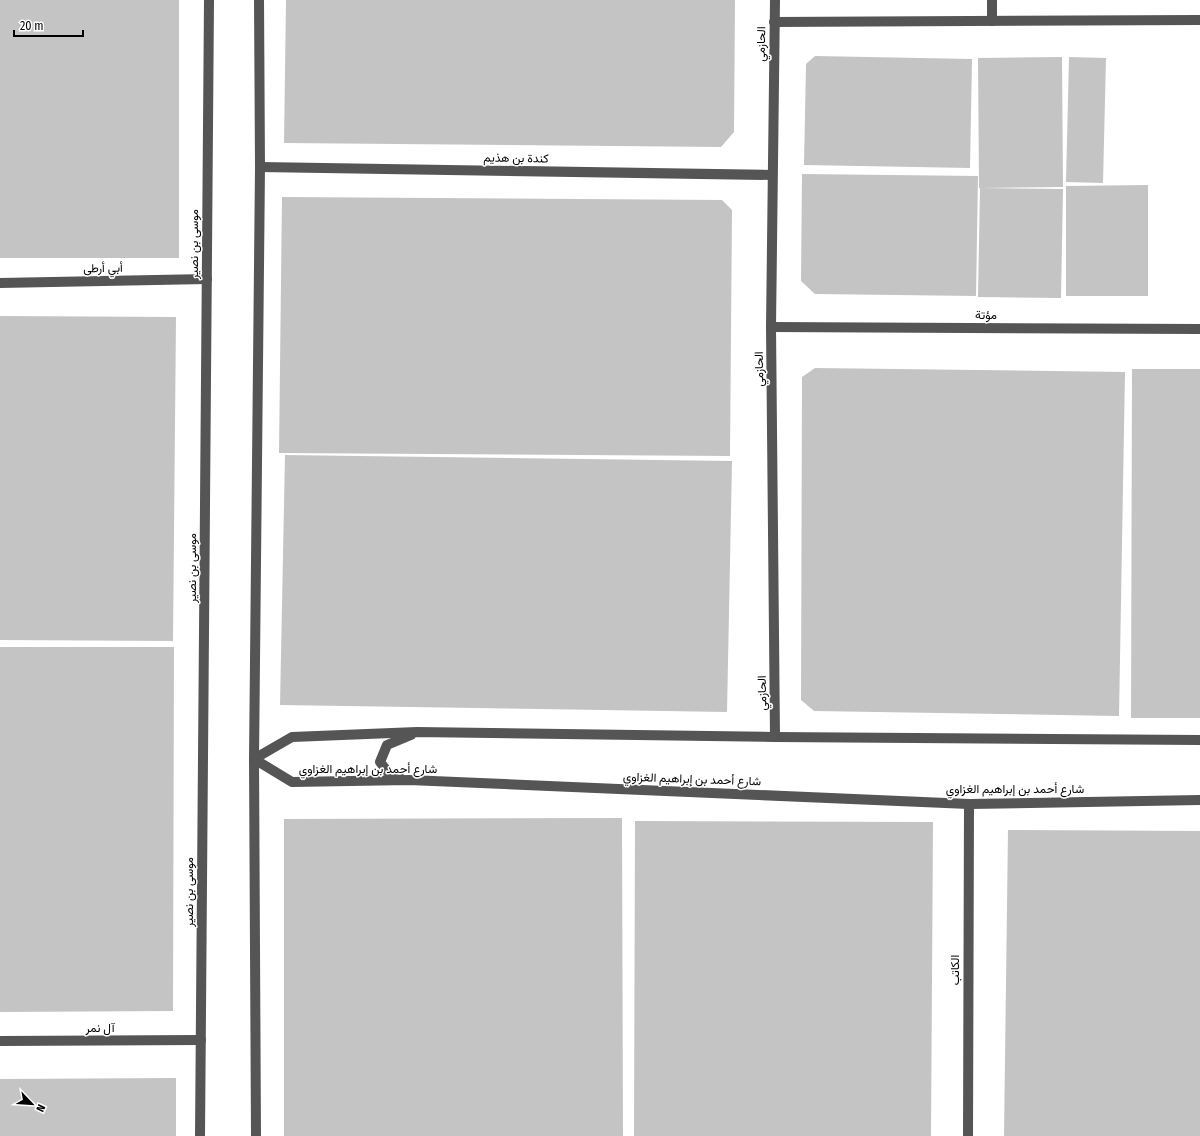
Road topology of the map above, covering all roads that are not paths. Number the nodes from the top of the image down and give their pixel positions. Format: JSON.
{"nodes":[{"id":1,"x":209,"y":0,"type":"edge"},
{"id":2,"x":259,"y":0,"type":"edge"},
{"id":3,"x":775,"y":0,"type":"edge"},
{"id":4,"x":992,"y":0,"type":"edge"},
{"id":5,"x":1200,"y":20,"type":"edge"},
{"id":6,"x":992,"y":21,"type":"junction"},
{"id":7,"x":774,"y":22,"type":"junction"},
{"id":8,"x":260,"y":167,"type":"junction"},
{"id":9,"x":772,"y":175,"type":"junction"},
{"id":10,"x":207,"y":279,"type":"junction"},
{"id":11,"x":0,"y":283,"type":"edge"},
{"id":12,"x":771,"y":327,"type":"junction"},
{"id":13,"x":1200,"y":329,"type":"edge"},
{"id":14,"x":417,"y":732,"type":"junction"},
{"id":15,"x":775,"y":737,"type":"junction"},
{"id":16,"x":1200,"y":740,"type":"edge"},
{"id":17,"x":254,"y":759,"type":"junction"},
{"id":18,"x":409,"y":780,"type":"junction"},
{"id":19,"x":1200,"y":800,"type":"edge"},
{"id":20,"x":969,"y":804,"type":"junction"},
{"id":21,"x":201,"y":1040,"type":"junction"},
{"id":22,"x":0,"y":1041,"type":"edge"},
{"id":23,"x":200,"y":1136,"type":"edge"},
{"id":24,"x":256,"y":1136,"type":"edge"},
{"id":25,"x":968,"y":1136,"type":"edge"}],
"edges":[{"from":1,"to":10,"type":"street","name":"موسى بن نصير"},
{"from":2,"to":8,"type":"street"},
{"from":3,"to":7,"type":"street","name":"الحازمي"},
{"from":4,"to":6,"type":"street"},
{"from":5,"to":6,"type":"street"},
{"from":6,"to":7,"type":"street"},
{"from":7,"to":9,"type":"street","name":"الحازمي"},
{"from":8,"to":9,"type":"street","name":"كندة بن هذيم"},
{"from":8,"to":17,"type":"street"},
{"from":9,"to":12,"type":"street","name":"الحازمي"},
{"from":10,"to":11,"type":"street","name":"أبي أرطى"},
{"from":10,"to":21,"type":"street","name":"موسى بن نصير"},
{"from":12,"to":13,"type":"street","name":"مؤتة"},
{"from":12,"to":15,"type":"street","name":"الحازمي"},
{"from":14,"to":15,"type":"street"},
{"from":14,"to":17,"type":"street"},
{"from":14,"to":18,"type":"street"},
{"from":15,"to":16,"type":"street"},
{"from":17,"to":18,"type":"street","name":"شارع أحمد بن إبراهيم الغزاوي"},
{"from":17,"to":24,"type":"street"},
{"from":18,"to":20,"type":"street","name":"شارع أحمد بن إبراهيم الغزاوي"},
{"from":19,"to":20,"type":"street","name":"شارع أحمد بن إبراهيم الغزاوي"},
{"from":20,"to":25,"type":"street","name":"الكاتب"},
{"from":21,"to":22,"type":"street","name":"آل نمر"},
{"from":21,"to":23,"type":"street","name":"موسى بن نصير"}]}
